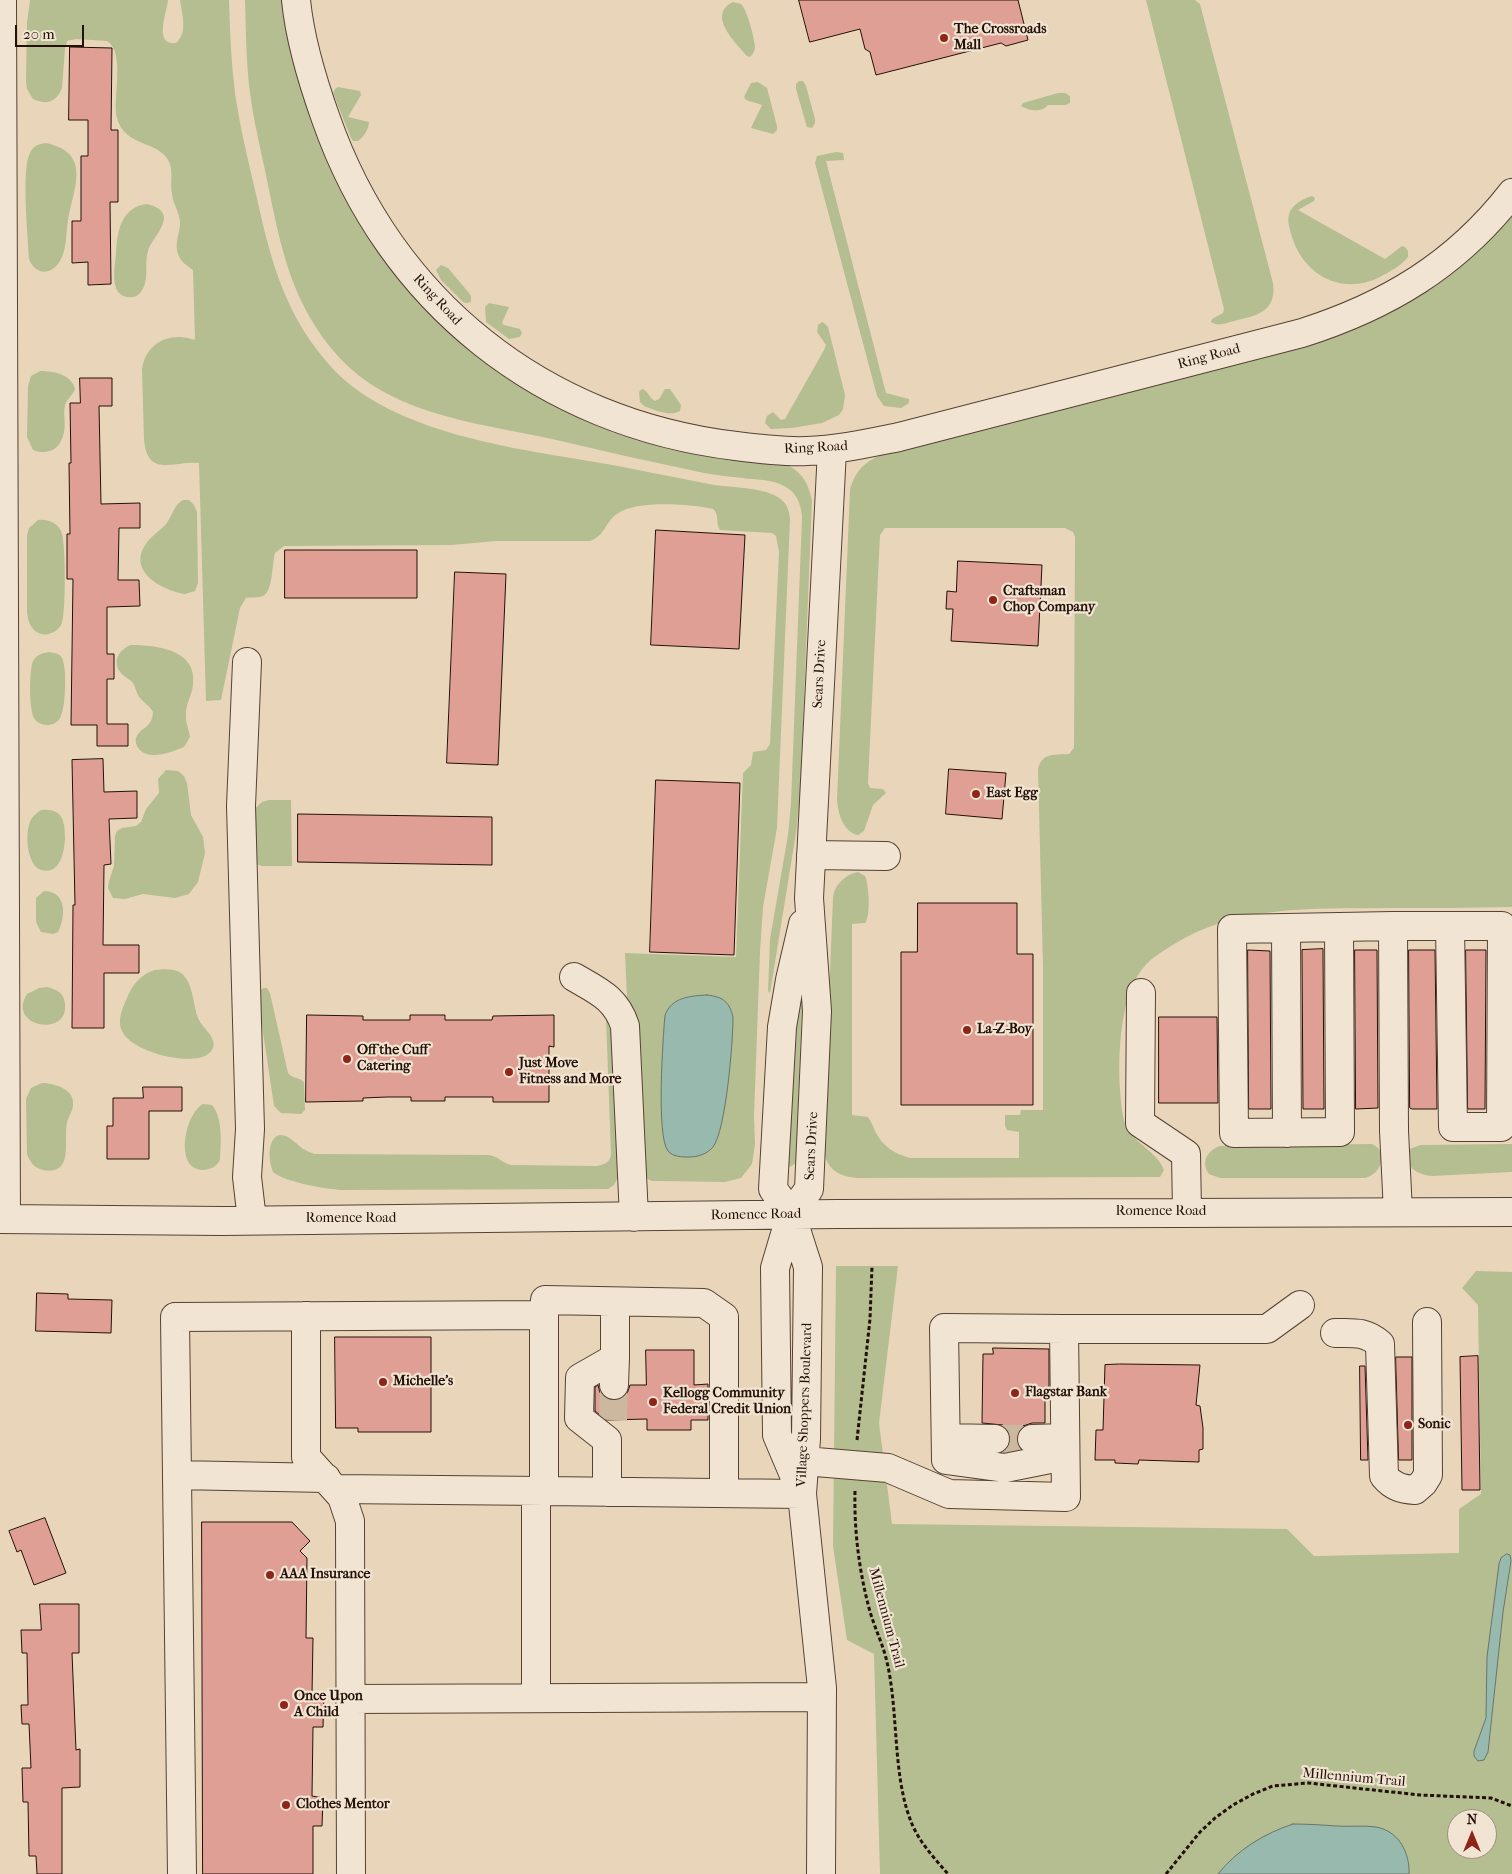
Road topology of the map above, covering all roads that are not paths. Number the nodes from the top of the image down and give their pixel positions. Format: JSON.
{"nodes":[{"id":1,"x":2,"y":0,"type":"edge"},
{"id":2,"x":296,"y":0,"type":"edge"},
{"id":3,"x":1512,"y":193,"type":"edge"},
{"id":4,"x":2,"y":332,"type":"edge"},
{"id":5,"x":832,"y":450,"type":"junction"},
{"id":6,"x":247,"y":662,"type":"dead end"},
{"id":7,"x":811,"y":855,"type":"junction"},
{"id":8,"x":886,"y":856,"type":"dead end"},
{"id":9,"x":809,"y":898,"type":"junction"},
{"id":10,"x":1393,"y":926,"type":"junction"},
{"id":11,"x":1450,"y":926,"type":"junction"},
{"id":12,"x":1339,"y":927,"type":"junction"},
{"id":13,"x":1286,"y":928,"type":"junction"},
{"id":14,"x":574,"y":977,"type":"dead end"},
{"id":15,"x":1141,"y":993,"type":"dead end"},
{"id":16,"x":1287,"y":1133,"type":"junction"},
{"id":17,"x":1187,"y":1212,"type":"junction"},
{"id":18,"x":1398,"y":1212,"type":"junction"},
{"id":19,"x":1512,"y":1212,"type":"edge"},
{"id":20,"x":791,"y":1214,"type":"junction"},
{"id":21,"x":634,"y":1217,"type":"junction"},
{"id":22,"x":3,"y":1219,"type":"edge"},
{"id":23,"x":252,"y":1220,"type":"junction"},
{"id":24,"x":615,"y":1302,"type":"junction"},
{"id":25,"x":1300,"y":1305,"type":"dead end"},
{"id":26,"x":544,"y":1315,"type":"junction"},
{"id":27,"x":306,"y":1316,"type":"junction"},
{"id":28,"x":1427,"y":1322,"type":"dead end"},
{"id":29,"x":1064,"y":1329,"type":"junction"},
{"id":30,"x":1335,"y":1333,"type":"dead end"},
{"id":31,"x":615,"y":1358,"type":"junction"},
{"id":32,"x":614,"y":1386,"type":"tunnel mouth"},
{"id":33,"x":946,"y":1438,"type":"junction"},
{"id":34,"x":995,"y":1439,"type":"tunnel mouth"},
{"id":35,"x":1032,"y":1439,"type":"tunnel mouth"},
{"id":36,"x":1065,"y":1447,"type":"junction"},
{"id":37,"x":804,"y":1461,"type":"junction"},
{"id":38,"x":177,"y":1475,"type":"junction"},
{"id":39,"x":331,"y":1484,"type":"junction"},
{"id":40,"x":540,"y":1491,"type":"junction"},
{"id":41,"x":607,"y":1492,"type":"junction"},
{"id":42,"x":724,"y":1493,"type":"junction"},
{"id":43,"x":802,"y":1494,"type":"junction"},
{"id":44,"x":822,"y":1697,"type":"junction"},
{"id":45,"x":536,"y":1698,"type":"junction"},
{"id":46,"x":350,"y":1699,"type":"junction"},
{"id":47,"x":182,"y":1874,"type":"edge"},
{"id":48,"x":351,"y":1874,"type":"edge"},
{"id":49,"x":821,"y":1874,"type":"edge"}],
"edges":[{"from":1,"to":4,"type":"street"},
{"from":2,"to":5,"type":"street","name":"Ring Road"},
{"from":3,"to":5,"type":"street","name":"Ring Road"},
{"from":4,"to":22,"type":"street"},
{"from":5,"to":7,"type":"street","name":"Sears Drive"},
{"from":6,"to":23,"type":"street"},
{"from":7,"to":8,"type":"street"},
{"from":7,"to":9,"type":"street","name":"Sears Drive"},
{"from":9,"to":20,"type":"street","name":"Sears Drive"},
{"from":9,"to":20,"type":"street","name":"Sears Drive"},
{"from":10,"to":11,"type":"street"},
{"from":10,"to":12,"type":"street"},
{"from":10,"to":18,"type":"street"},
{"from":11,"to":11,"type":"street"},
{"from":12,"to":13,"type":"street"},
{"from":12,"to":16,"type":"street"},
{"from":13,"to":16,"type":"street"},
{"from":13,"to":16,"type":"street"},
{"from":14,"to":21,"type":"street"},
{"from":15,"to":17,"type":"street"},
{"from":17,"to":18,"type":"street","name":"Romence Road"},
{"from":17,"to":20,"type":"street","name":"Romence Road"},
{"from":18,"to":19,"type":"street","name":"Romence Road"},
{"from":20,"to":21,"type":"street","name":"Romence Road"},
{"from":20,"to":37,"type":"street","name":"Village Shoppers Boulevard"},
{"from":20,"to":43,"type":"street","name":"Village Shoppers Boulevard"},
{"from":21,"to":23,"type":"street","name":"Romence Road"},
{"from":22,"to":23,"type":"street","name":"Romence Road"},
{"from":24,"to":26,"type":"street"},
{"from":24,"to":31,"type":"street"},
{"from":24,"to":42,"type":"street"},
{"from":25,"to":29,"type":"street"},
{"from":26,"to":27,"type":"street"},
{"from":26,"to":40,"type":"street"},
{"from":27,"to":38,"type":"street"},
{"from":27,"to":39,"type":"street"},
{"from":28,"to":30,"type":"street"},
{"from":29,"to":33,"type":"street"},
{"from":29,"to":36,"type":"street"},
{"from":31,"to":32,"type":"street"},
{"from":31,"to":41,"type":"street"},
{"from":33,"to":34,"type":"street"},
{"from":33,"to":36,"type":"street"},
{"from":35,"to":36,"type":"street"},
{"from":36,"to":37,"type":"street"},
{"from":37,"to":43,"type":"street","name":"Village Shoppers Boulevard"},
{"from":38,"to":39,"type":"street"},
{"from":38,"to":47,"type":"street"},
{"from":39,"to":40,"type":"street"},
{"from":39,"to":46,"type":"street"},
{"from":40,"to":41,"type":"street"},
{"from":40,"to":45,"type":"street"},
{"from":41,"to":42,"type":"street"},
{"from":42,"to":43,"type":"street"},
{"from":43,"to":44,"type":"street"},
{"from":44,"to":45,"type":"street"},
{"from":44,"to":49,"type":"street"},
{"from":45,"to":46,"type":"street"},
{"from":46,"to":48,"type":"street"}]}
